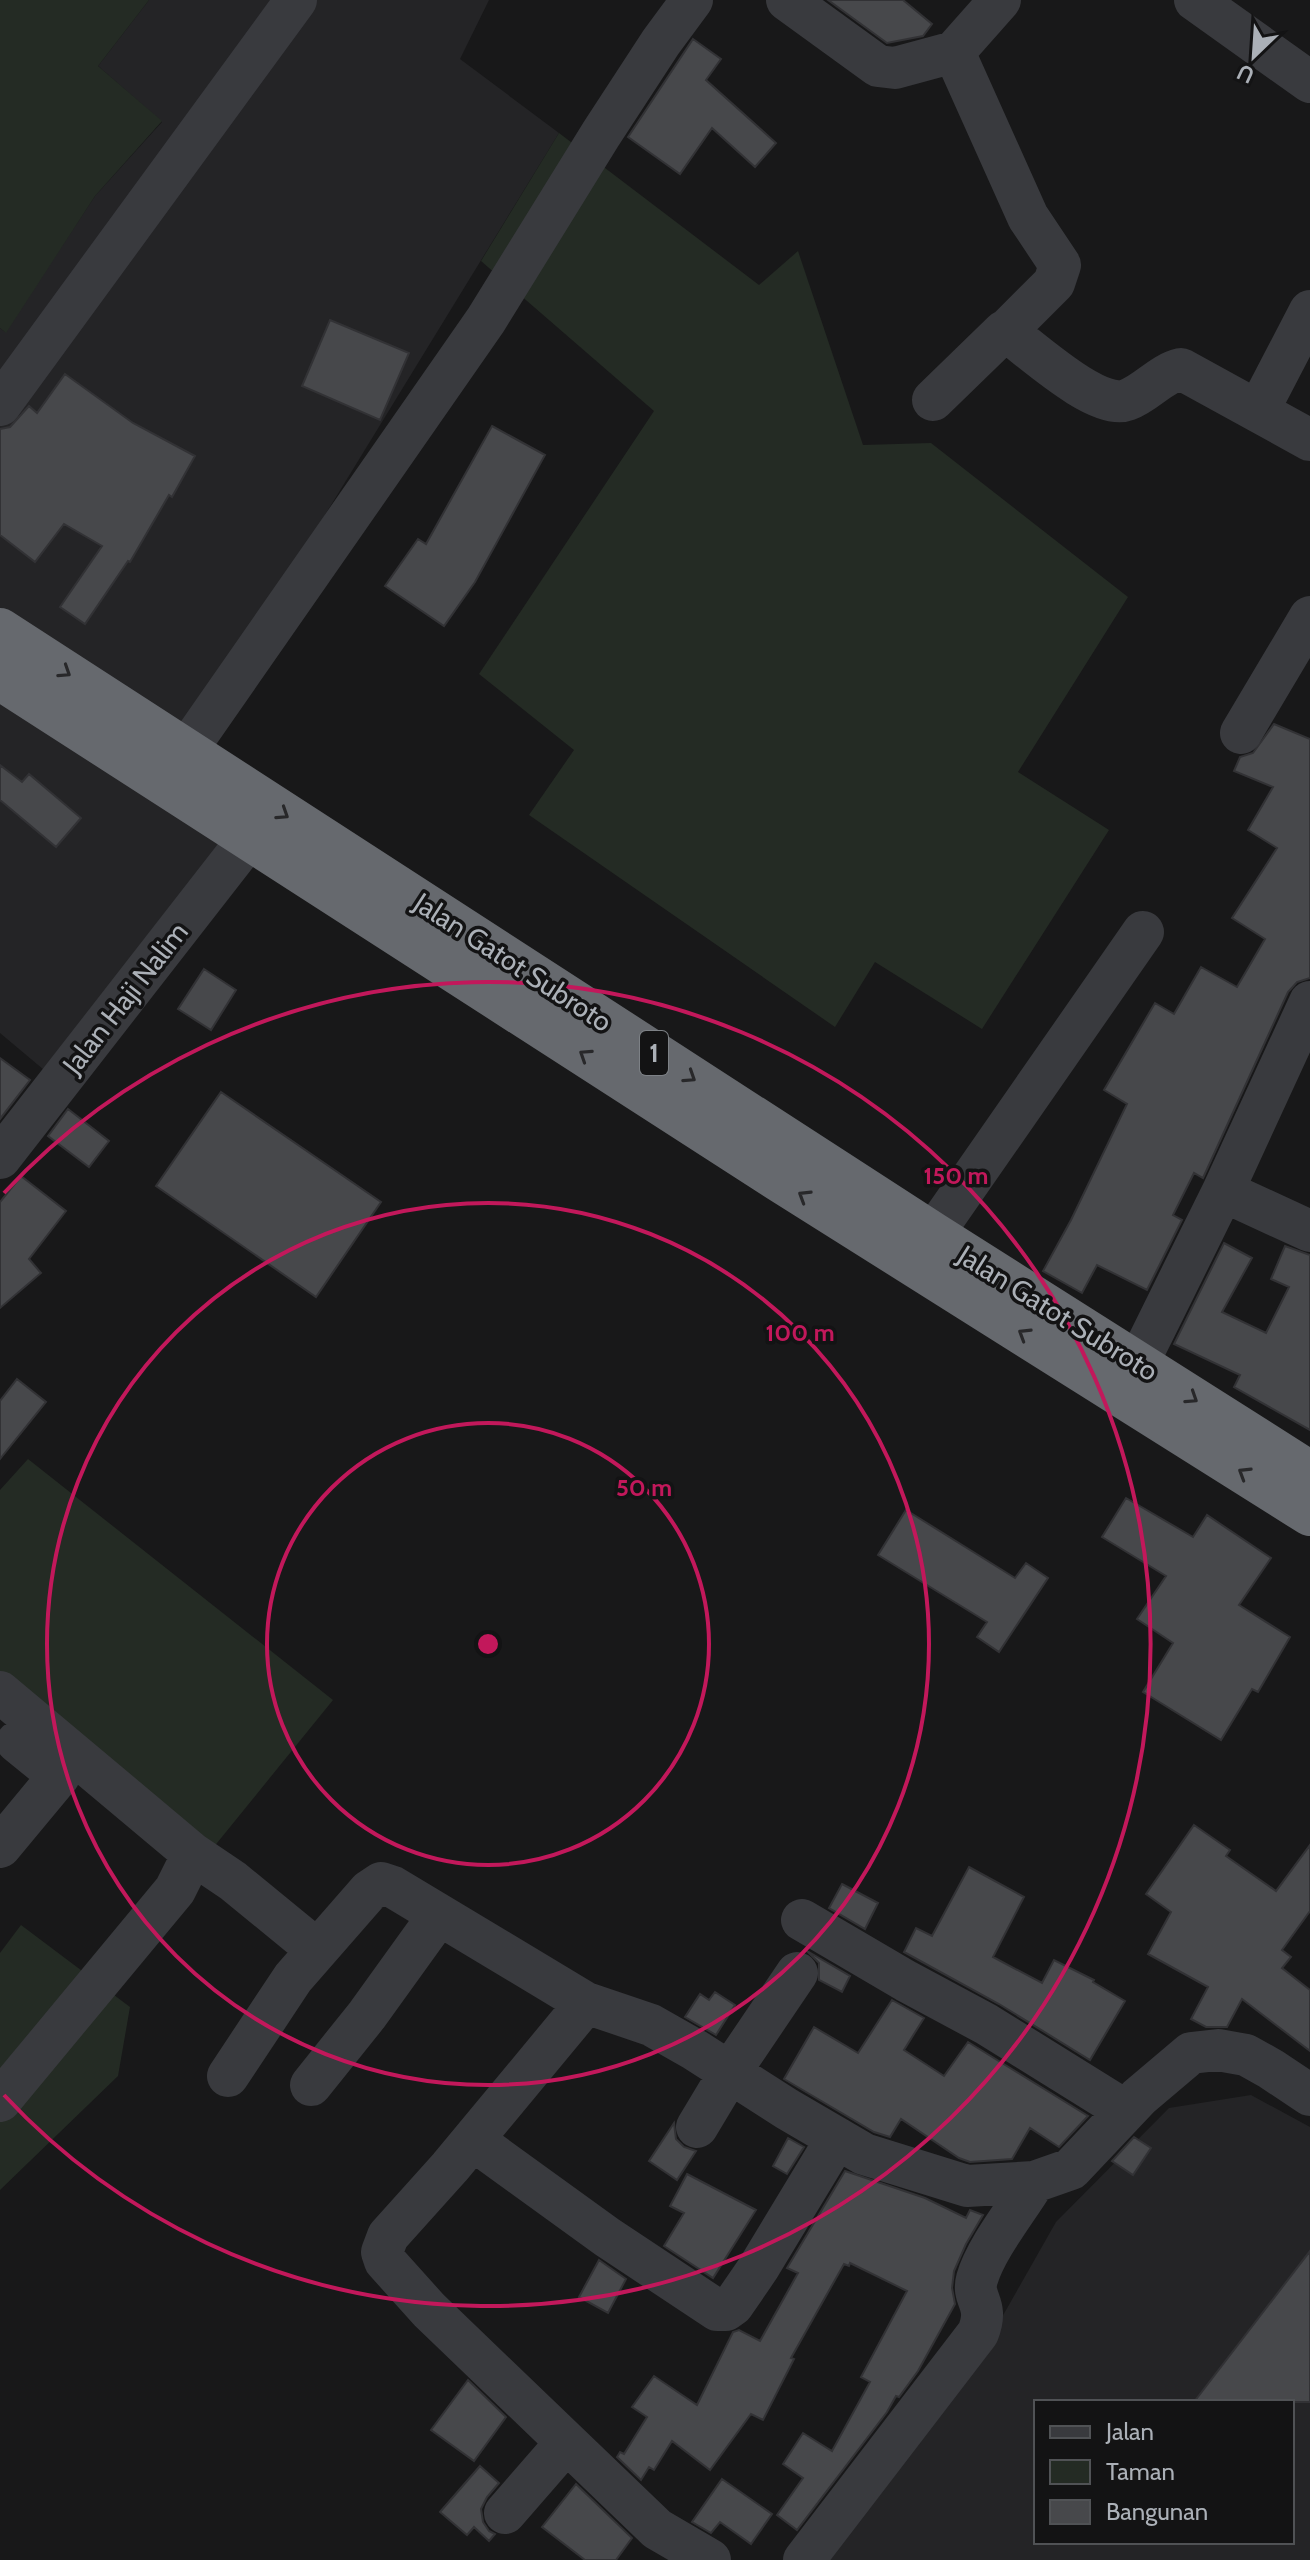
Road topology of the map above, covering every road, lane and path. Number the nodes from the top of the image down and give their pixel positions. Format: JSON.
{"nodes":[{"id":1,"x":296,"y":0,"type":"edge"},
{"id":2,"x":692,"y":0,"type":"edge"},
{"id":3,"x":787,"y":0,"type":"edge"},
{"id":4,"x":1000,"y":0,"type":"edge"},
{"id":5,"x":1195,"y":0,"type":"edge"},
{"id":6,"x":954,"y":52,"type":"junction"},
{"id":7,"x":1310,"y":82,"type":"edge"},
{"id":8,"x":1310,"y":311,"type":"edge"},
{"id":9,"x":1005,"y":332,"type":"junction"},
{"id":10,"x":933,"y":400,"type":"dead end"},
{"id":11,"x":0,"y":405,"type":"edge"},
{"id":12,"x":1258,"y":411,"type":"junction"},
{"id":13,"x":1310,"y":440,"type":"edge"},
{"id":14,"x":1310,"y":617,"type":"edge"},
{"id":15,"x":0,"y":630,"type":"edge"},
{"id":16,"x":0,"y":678,"type":"edge"},
{"id":17,"x":1241,"y":733,"type":"dead end"},
{"id":18,"x":186,"y":751,"type":"junction"},
{"id":19,"x":250,"y":837,"type":"junction"},
{"id":20,"x":1143,"y":932,"type":"dead end"},
{"id":21,"x":1310,"y":1002,"type":"edge"},
{"id":22,"x":6,"y":1137,"type":"edge"},
{"id":23,"x":1223,"y":1191,"type":"junction"},
{"id":24,"x":1310,"y":1231,"type":"edge"},
{"id":25,"x":933,"y":1234,"type":"junction"},
{"id":26,"x":1138,"y":1363,"type":"junction"},
{"id":27,"x":1310,"y":1473,"type":"edge"},
{"id":28,"x":1310,"y":1514,"type":"edge"},
{"id":29,"x":0,"y":1692,"type":"edge"},
{"id":30,"x":0,"y":1727,"type":"edge"},
{"id":31,"x":0,"y":1847,"type":"edge"},
{"id":32,"x":193,"y":1854,"type":"junction"},
{"id":33,"x":439,"y":1915,"type":"junction"},
{"id":34,"x":802,"y":1920,"type":"dead end"},
{"id":35,"x":316,"y":1949,"type":"junction"},
{"id":36,"x":797,"y":1973,"type":"dead end"},
{"id":37,"x":586,"y":2003,"type":"junction"},
{"id":38,"x":730,"y":2072,"type":"junction"},
{"id":39,"x":228,"y":2076,"type":"dead end"},
{"id":40,"x":311,"y":2085,"type":"dead end"},
{"id":41,"x":1310,"y":2095,"type":"edge"},
{"id":42,"x":0,"y":2101,"type":"edge"},
{"id":43,"x":1126,"y":2111,"type":"junction"},
{"id":44,"x":697,"y":2127,"type":"dead end"},
{"id":45,"x":837,"y":2138,"type":"junction"},
{"id":46,"x":473,"y":2140,"type":"junction"},
{"id":47,"x":1034,"y":2182,"type":"junction"},
{"id":48,"x":565,"y":2444,"type":"junction"},
{"id":49,"x":505,"y":2513,"type":"dead end"},
{"id":50,"x":710,"y":2560,"type":"edge"},
{"id":51,"x":804,"y":2560,"type":"edge"}],
"edges":[{"from":1,"to":11,"type":"street"},
{"from":2,"to":18,"type":"street"},
{"from":3,"to":6,"type":"street"},
{"from":4,"to":6,"type":"street"},
{"from":5,"to":7,"type":"street"},
{"from":6,"to":9,"type":"street"},
{"from":8,"to":12,"type":"street"},
{"from":9,"to":10,"type":"street"},
{"from":9,"to":12,"type":"street"},
{"from":12,"to":13,"type":"street"},
{"from":14,"to":17,"type":"street"},
{"from":15,"to":18,"type":"highway","name":"Jalan Gatot Subroto","number":"1","one_way":true},
{"from":16,"to":19,"type":"highway","name":"Jalan Gatot Subroto","number":"1"},
{"from":18,"to":25,"type":"highway","name":"Jalan Gatot Subroto","number":"1","one_way":true},
{"from":19,"to":22,"type":"street","name":"Jalan Haji Nalim"},
{"from":28,"to":19,"type":"highway","name":"Jalan Gatot Subroto","number":"1","one_way":true},
{"from":20,"to":25,"type":"street"},
{"from":21,"to":23,"type":"street"},
{"from":23,"to":24,"type":"street"},
{"from":23,"to":26,"type":"street"},
{"from":25,"to":26,"type":"highway","name":"Jalan Gatot Subroto","number":"1"},
{"from":26,"to":27,"type":"highway","name":"Jalan Gatot Subroto","number":"1","one_way":true},
{"from":29,"to":32,"type":"street"},
{"from":30,"to":31,"type":"street"},
{"from":32,"to":35,"type":"street"},
{"from":32,"to":42,"type":"street"},
{"from":33,"to":35,"type":"street"},
{"from":33,"to":37,"type":"street"},
{"from":33,"to":40,"type":"street"},
{"from":34,"to":43,"type":"street"},
{"from":35,"to":39,"type":"street"},
{"from":36,"to":38,"type":"street"},
{"from":37,"to":38,"type":"street"},
{"from":37,"to":46,"type":"street"},
{"from":38,"to":44,"type":"street"},
{"from":38,"to":45,"type":"street"},
{"from":41,"to":43,"type":"street"},
{"from":43,"to":47,"type":"street"},
{"from":45,"to":46,"type":"street"},
{"from":45,"to":47,"type":"street"},
{"from":46,"to":48,"type":"street"},
{"from":47,"to":51,"type":"street"},
{"from":48,"to":49,"type":"street"},
{"from":48,"to":50,"type":"street"}]}
